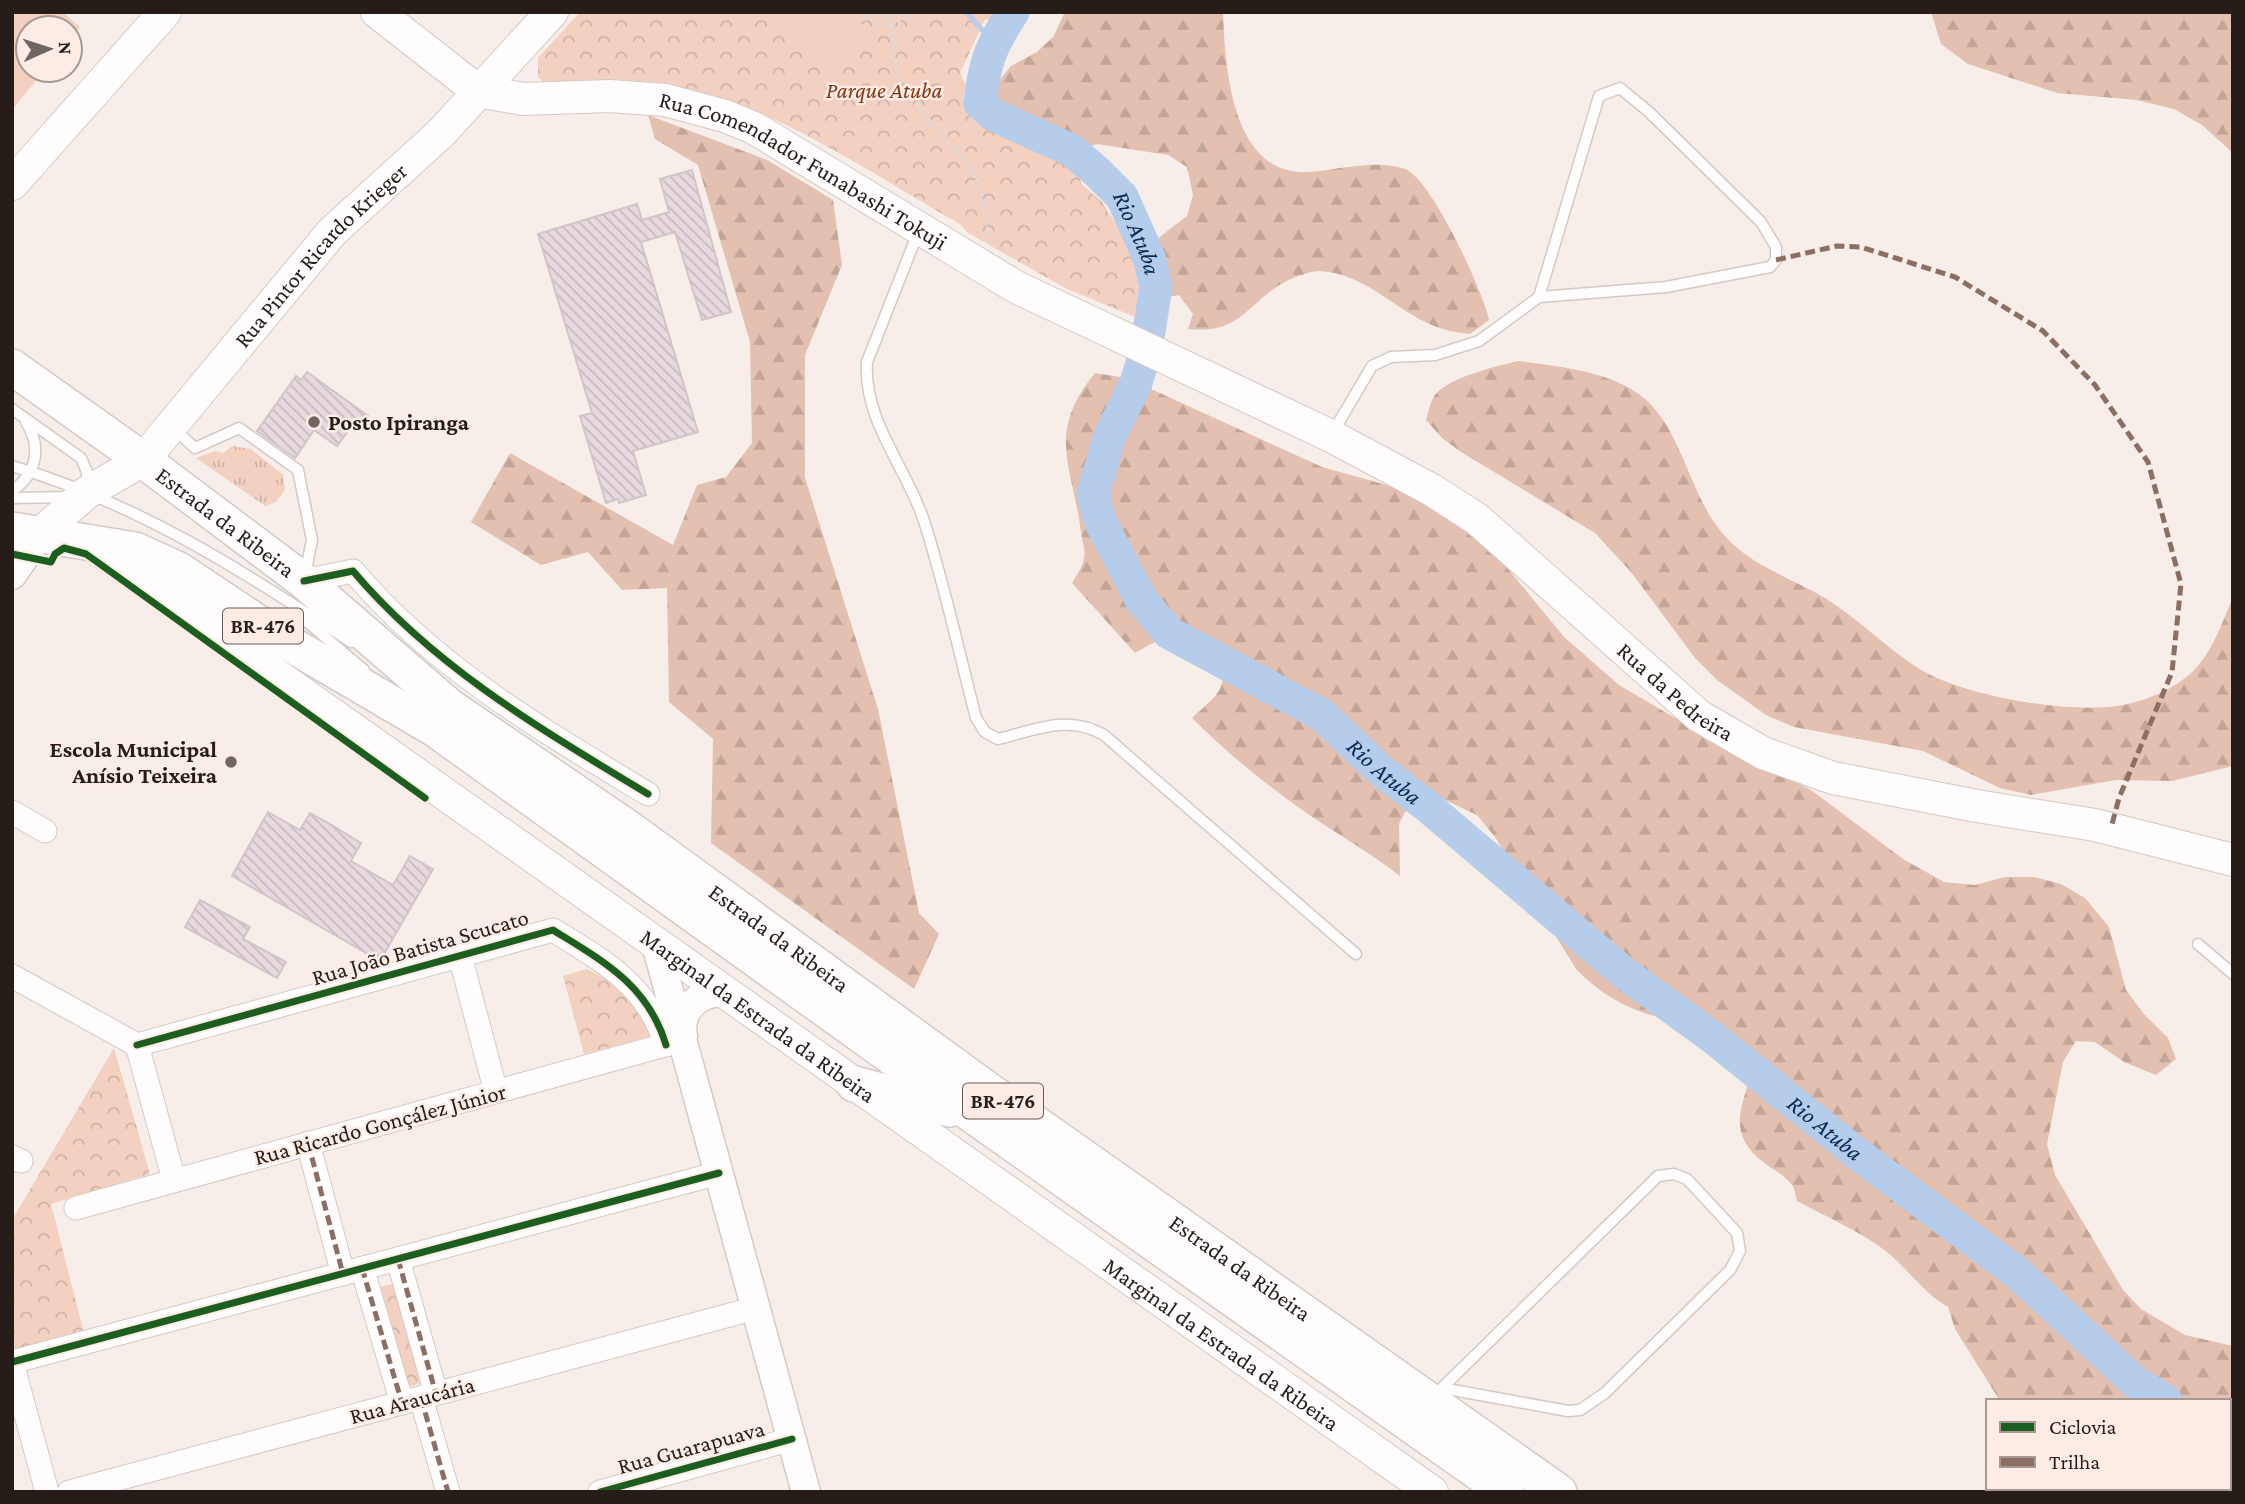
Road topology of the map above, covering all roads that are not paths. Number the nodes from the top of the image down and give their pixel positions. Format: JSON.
{"nodes":[{"id":1,"x":165,"y":12,"type":"edge"},
{"id":2,"x":377,"y":12,"type":"edge"},
{"id":3,"x":552,"y":12,"type":"edge"},
{"id":4,"x":478,"y":91,"type":"junction"},
{"id":5,"x":12,"y":184,"type":"edge"},
{"id":6,"x":920,"y":227,"type":"junction"},
{"id":7,"x":1539,"y":297,"type":"junction"},
{"id":8,"x":1189,"y":366,"type":"joint"},
{"id":9,"x":12,"y":367,"type":"edge"},
{"id":10,"x":14,"y":412,"type":"edge"},
{"id":11,"x":170,"y":425,"type":"junction"},
{"id":12,"x":1331,"y":436,"type":"junction"},
{"id":13,"x":12,"y":458,"type":"edge"},
{"id":14,"x":143,"y":460,"type":"junction"},
{"id":15,"x":12,"y":466,"type":"edge"},
{"id":16,"x":31,"y":472,"type":"junction"},
{"id":17,"x":12,"y":491,"type":"edge"},
{"id":18,"x":86,"y":493,"type":"junction"},
{"id":19,"x":12,"y":498,"type":"edge"},
{"id":20,"x":26,"y":532,"type":"edge"},
{"id":21,"x":86,"y":540,"type":"junction"},
{"id":22,"x":12,"y":575,"type":"edge"},
{"id":23,"x":304,"y":581,"type":"junction"},
{"id":24,"x":259,"y":582,"type":"junction"},
{"id":25,"x":360,"y":648,"type":"dead end"},
{"id":26,"x":371,"y":656,"type":"dead end"},
{"id":27,"x":442,"y":718,"type":"junction"},
{"id":28,"x":648,"y":794,"type":"dead end"},
{"id":29,"x":12,"y":812,"type":"edge"},
{"id":30,"x":45,"y":831,"type":"dead end"},
{"id":31,"x":2233,"y":860,"type":"edge"},
{"id":32,"x":656,"y":944,"type":"junction"},
{"id":33,"x":2198,"y":944,"type":"dead end"},
{"id":34,"x":1356,"y":954,"type":"dead end"},
{"id":35,"x":460,"y":957,"type":"junction"},
{"id":36,"x":2233,"y":974,"type":"edge"},
{"id":37,"x":12,"y":976,"type":"edge"},
{"id":38,"x":725,"y":992,"type":"junction"},
{"id":39,"x":674,"y":1042,"type":"junction"},
{"id":40,"x":137,"y":1045,"type":"junction"},
{"id":41,"x":854,"y":1084,"type":"junction"},
{"id":42,"x":496,"y":1092,"type":"junction"},
{"id":43,"x":971,"y":1114,"type":"junction"},
{"id":44,"x":308,"y":1143,"type":"junction"},
{"id":45,"x":719,"y":1173,"type":"junction"},
{"id":46,"x":174,"y":1180,"type":"junction"},
{"id":47,"x":76,"y":1208,"type":"dead end"},
{"id":48,"x":398,"y":1259,"type":"junction"},
{"id":49,"x":353,"y":1271,"type":"junction"},
{"id":50,"x":756,"y":1308,"type":"junction"},
{"id":51,"x":12,"y":1363,"type":"edge"},
{"id":52,"x":1436,"y":1394,"type":"junction"},
{"id":53,"x":419,"y":1398,"type":"junction"},
{"id":54,"x":792,"y":1439,"type":"junction"},
{"id":55,"x":47,"y":1492,"type":"edge"},
{"id":56,"x":69,"y":1492,"type":"edge"},
{"id":57,"x":448,"y":1492,"type":"edge"},
{"id":58,"x":600,"y":1492,"type":"edge"},
{"id":59,"x":806,"y":1492,"type":"edge"},
{"id":60,"x":1432,"y":1492,"type":"edge"},
{"id":61,"x":1506,"y":1492,"type":"edge"},
{"id":62,"x":1559,"y":1492,"type":"edge"}],
"edges":[{"from":1,"to":5,"type":"main road"},
{"from":2,"to":4,"type":"main road"},
{"from":3,"to":4,"type":"main road","name":"Rua Pintor Ricardo Krieger"},
{"from":4,"to":6,"type":"main road","name":"Rua Comendador Funabashi Tokuji"},
{"from":4,"to":11,"type":"main road","name":"Rua Pintor Ricardo Krieger"},
{"from":6,"to":8,"type":"main road","name":"Rua Comendador Funabashi Tokuji"},
{"from":6,"to":34,"type":"lane"},
{"from":7,"to":7,"type":"lane"},
{"from":7,"to":12,"type":"lane"},
{"from":8,"to":12,"type":"main road","name":"Rua da Pedreira"},
{"from":9,"to":14,"type":"main road","name":"Estrada da Ribeira"},
{"from":10,"to":16,"type":"lane"},
{"from":10,"to":18,"type":"lane"},
{"from":11,"to":14,"type":"main road","name":"Rua Pintor Ricardo Krieger"},
{"from":11,"to":23,"type":"lane"},
{"from":12,"to":31,"type":"main road","name":"Rua da Pedreira"},
{"from":13,"to":16,"type":"lane"},
{"from":14,"to":18,"type":"main road","name":"Rua Pintor Ricardo Krieger"},
{"from":14,"to":23,"type":"main road","name":"Estrada da Ribeira"},
{"from":15,"to":16,"type":"lane"},
{"from":16,"to":17,"type":"lane"},
{"from":16,"to":18,"type":"lane"},
{"from":18,"to":19,"type":"lane"},
{"from":18,"to":20,"type":"main road","name":"Rua Pintor Ricardo Krieger"},
{"from":18,"to":24,"type":"lane"},
{"from":20,"to":21,"type":"main road","name":"Estrada da Ribeira"},
{"from":20,"to":22,"type":"street"},
{"from":21,"to":27,"type":"main road","name":"Estrada da Ribeira","number":"BR-476"},
{"from":21,"to":32,"type":"main road","name":"Marginal da Estrada da Ribeira"},
{"from":23,"to":27,"type":"main road","name":"Estrada da Ribeira"},
{"from":23,"to":28,"type":"street"},
{"from":24,"to":25,"type":"lane"},
{"from":24,"to":27,"type":"lane"},
{"from":26,"to":27,"type":"lane"},
{"from":27,"to":43,"type":"main road","name":"Estrada da Ribeira","number":"BR-476"},
{"from":27,"to":52,"type":"main road","name":"Estrada da Ribeira","number":"BR-476"},
{"from":29,"to":30,"type":"street"},
{"from":32,"to":38,"type":"main road","name":"Marginal da Estrada da Ribeira"},
{"from":32,"to":39,"type":"street"},
{"from":33,"to":36,"type":"lane"},
{"from":35,"to":39,"type":"street","name":"Rua João Batista Scucato"},
{"from":35,"to":40,"type":"street","name":"Rua João Batista Scucato"},
{"from":35,"to":42,"type":"street"},
{"from":37,"to":40,"type":"street"},
{"from":38,"to":39,"type":"street"},
{"from":38,"to":41,"type":"main road","name":"Marginal da Estrada da Ribeira"},
{"from":39,"to":42,"type":"street","name":"Rua Ricardo Gonçález Júnior"},
{"from":39,"to":45,"type":"street"},
{"from":40,"to":46,"type":"street"},
{"from":41,"to":43,"type":"main road"},
{"from":41,"to":60,"type":"main road","name":"Marginal da Estrada da Ribeira"},
{"from":42,"to":44,"type":"street","name":"Rua Ricardo Gonçález Júnior"},
{"from":43,"to":61,"type":"main road","name":"Estrada da Ribeira","number":"BR-476"},
{"from":44,"to":46,"type":"street","name":"Rua Ricardo Gonçález Júnior"},
{"from":44,"to":49,"type":"street"},
{"from":45,"to":48,"type":"street"},
{"from":45,"to":50,"type":"street"},
{"from":46,"to":47,"type":"street","name":"Rua Ricardo Gonçález Júnior"},
{"from":48,"to":49,"type":"street"},
{"from":48,"to":53,"type":"street"},
{"from":49,"to":51,"type":"street"},
{"from":49,"to":53,"type":"street"},
{"from":50,"to":53,"type":"street","name":"Rua Araucária"},
{"from":50,"to":54,"type":"street"},
{"from":51,"to":55,"type":"street"},
{"from":52,"to":52,"type":"lane"},
{"from":52,"to":62,"type":"main road","name":"Estrada da Ribeira","number":"BR-476"},
{"from":53,"to":56,"type":"street","name":"Rua Araucária"},
{"from":53,"to":57,"type":"street"},
{"from":54,"to":58,"type":"street","name":"Rua Guarapuava"},
{"from":54,"to":59,"type":"street"}]}
